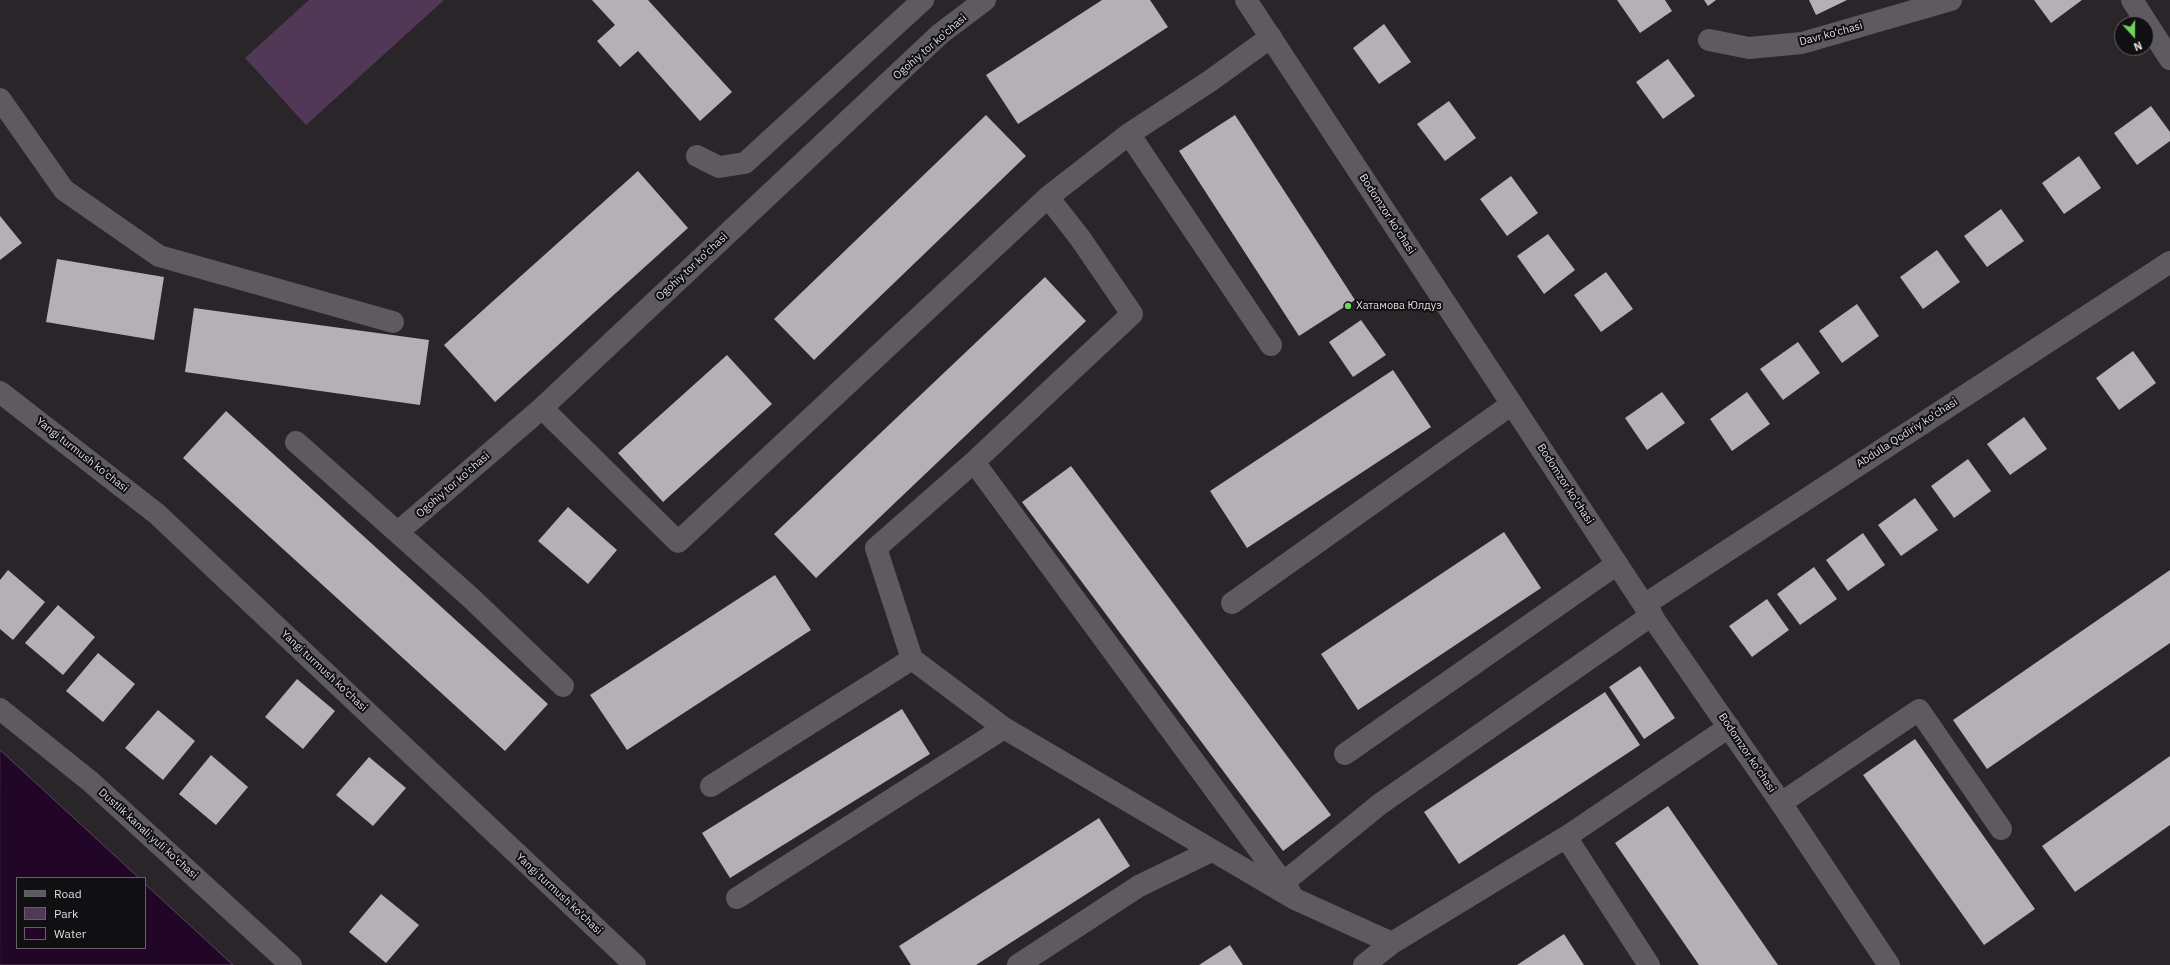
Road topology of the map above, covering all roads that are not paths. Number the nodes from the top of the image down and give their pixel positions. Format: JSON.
{"nodes":[{"id":1,"x":923,"y":0,"type":"edge"},
{"id":2,"x":985,"y":0,"type":"edge"},
{"id":3,"x":1246,"y":0,"type":"edge"},
{"id":4,"x":1951,"y":0,"type":"edge"},
{"id":5,"x":2132,"y":0,"type":"edge"},
{"id":6,"x":1271,"y":36,"type":"junction"},
{"id":7,"x":1708,"y":40,"type":"dead end"},
{"id":8,"x":2170,"y":59,"type":"edge"},
{"id":9,"x":0,"y":99,"type":"edge"},
{"id":10,"x":1129,"y":134,"type":"junction"},
{"id":11,"x":697,"y":156,"type":"dead end"},
{"id":12,"x":1048,"y":197,"type":"junction"},
{"id":13,"x":2170,"y":262,"type":"edge"},
{"id":14,"x":393,"y":322,"type":"dead end"},
{"id":15,"x":1271,"y":345,"type":"dead end"},
{"id":16,"x":0,"y":392,"type":"edge"},
{"id":17,"x":1512,"y":404,"type":"junction"},
{"id":18,"x":542,"y":408,"type":"junction"},
{"id":19,"x":296,"y":442,"type":"dead end"},
{"id":20,"x":974,"y":462,"type":"junction"},
{"id":21,"x":398,"y":532,"type":"junction"},
{"id":22,"x":1617,"y":564,"type":"junction"},
{"id":23,"x":1232,"y":603,"type":"dead end"},
{"id":24,"x":1648,"y":610,"type":"junction"},
{"id":25,"x":912,"y":659,"type":"junction"},
{"id":26,"x":563,"y":686,"type":"dead end"},
{"id":27,"x":0,"y":709,"type":"edge"},
{"id":28,"x":1729,"y":727,"type":"junction"},
{"id":29,"x":1004,"y":728,"type":"junction"},
{"id":30,"x":1345,"y":754,"type":"dead end"},
{"id":31,"x":711,"y":786,"type":"dead end"},
{"id":32,"x":1781,"y":803,"type":"junction"},
{"id":33,"x":2001,"y":829,"type":"dead end"},
{"id":34,"x":1566,"y":837,"type":"junction"},
{"id":35,"x":1211,"y":851,"type":"junction"},
{"id":36,"x":1289,"y":891,"type":"junction"},
{"id":37,"x":737,"y":898,"type":"dead end"},
{"id":38,"x":1392,"y":943,"type":"junction"},
{"id":39,"x":291,"y":965,"type":"edge"},
{"id":40,"x":635,"y":965,"type":"edge"},
{"id":41,"x":1018,"y":965,"type":"edge"},
{"id":42,"x":1364,"y":965,"type":"edge"},
{"id":43,"x":1649,"y":965,"type":"edge"},
{"id":44,"x":1890,"y":965,"type":"edge"}],
"edges":[{"from":1,"to":11,"type":"street"},
{"from":2,"to":18,"type":"street","name":"Ogohiy tor ko'chasi"},
{"from":3,"to":6,"type":"street","name":"Bodomzor ko'chasi"},
{"from":4,"to":7,"type":"street","name":"Davr ko'chasi"},
{"from":5,"to":8,"type":"street"},
{"from":6,"to":10,"type":"street"},
{"from":6,"to":17,"type":"street","name":"Bodomzor ko'chasi"},
{"from":9,"to":14,"type":"street"},
{"from":10,"to":12,"type":"street"},
{"from":10,"to":15,"type":"street"},
{"from":12,"to":18,"type":"street"},
{"from":12,"to":20,"type":"street"},
{"from":13,"to":24,"type":"street","name":"Abdulla Qodiriy ko'chasi"},
{"from":16,"to":40,"type":"street","name":"Yangi turmush ko'chasi"},
{"from":17,"to":22,"type":"street","name":"Bodomzor ko'chasi"},
{"from":17,"to":23,"type":"street"},
{"from":18,"to":21,"type":"street","name":"Ogohiy tor ko'chasi"},
{"from":19,"to":21,"type":"street"},
{"from":20,"to":25,"type":"street"},
{"from":20,"to":36,"type":"street"},
{"from":21,"to":26,"type":"street"},
{"from":22,"to":24,"type":"street","name":"Bodomzor ko'chasi"},
{"from":22,"to":30,"type":"street"},
{"from":24,"to":28,"type":"street","name":"Bodomzor ko'chasi"},
{"from":24,"to":36,"type":"street","name":"Abdulla Qodiriy ko'chasi"},
{"from":25,"to":29,"type":"street"},
{"from":25,"to":31,"type":"street"},
{"from":27,"to":39,"type":"street","name":"Dustlik kanali yuli ko'chasi"},
{"from":28,"to":32,"type":"street","name":"Bodomzor ko'chasi"},
{"from":28,"to":34,"type":"street"},
{"from":29,"to":35,"type":"street"},
{"from":29,"to":37,"type":"street"},
{"from":32,"to":33,"type":"street"},
{"from":32,"to":44,"type":"street","name":"Bodomzor ko'chasi"},
{"from":34,"to":38,"type":"street"},
{"from":34,"to":43,"type":"street"},
{"from":35,"to":36,"type":"street"},
{"from":35,"to":41,"type":"street"},
{"from":36,"to":38,"type":"street"},
{"from":38,"to":42,"type":"street"}]}
